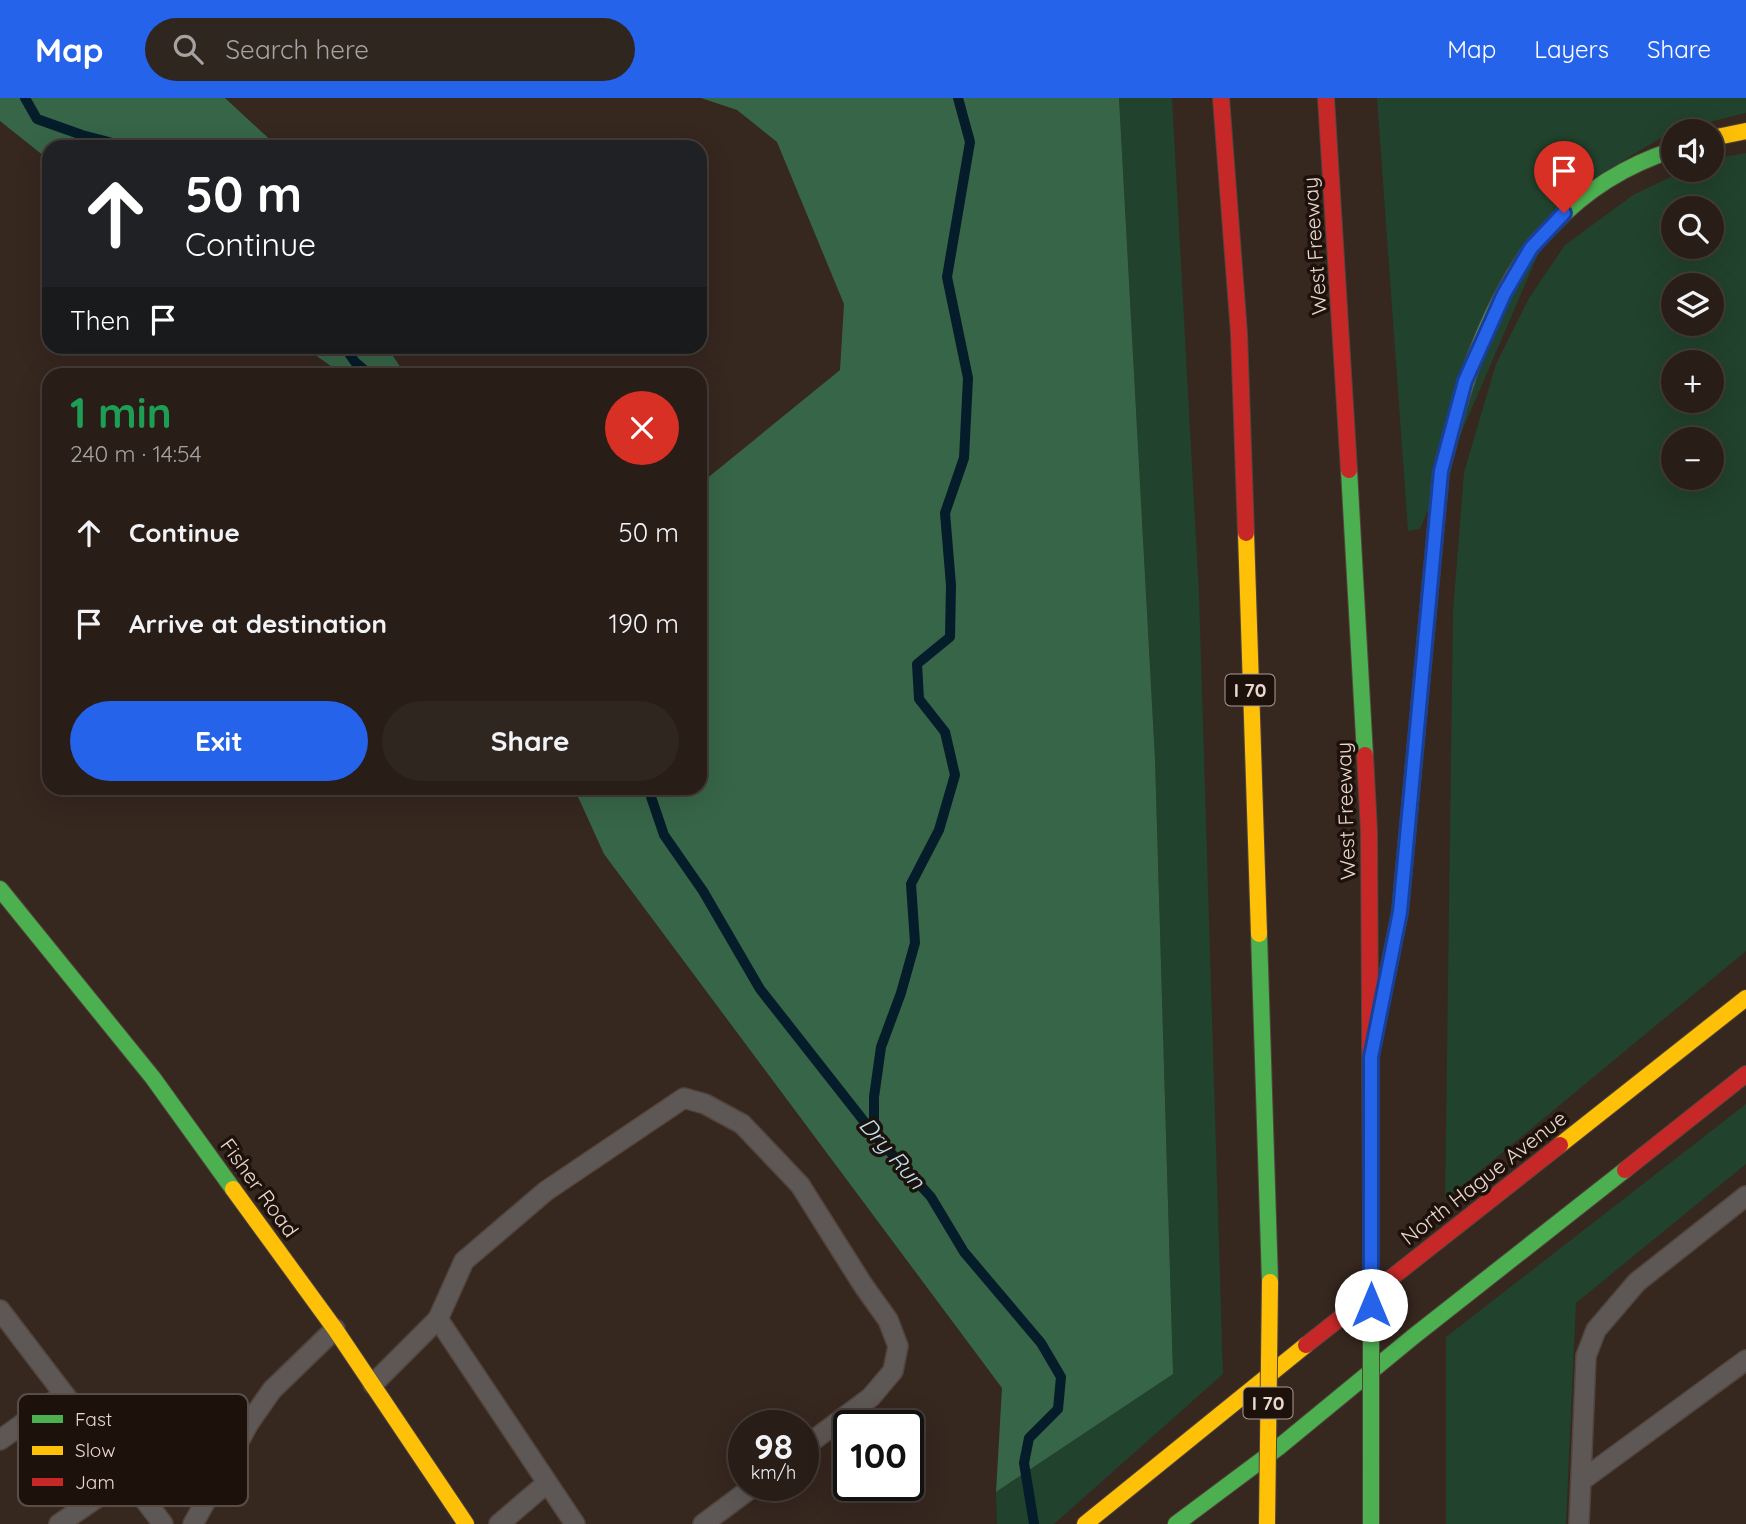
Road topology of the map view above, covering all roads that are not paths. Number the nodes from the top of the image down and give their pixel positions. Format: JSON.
{"nodes":[{"id":1,"x":1221,"y":98,"type":"edge"},
{"id":2,"x":1326,"y":98,"type":"edge"},
{"id":3,"x":1746,"y":131,"type":"edge"},
{"id":4,"x":1724,"y":136,"type":"edge"},
{"id":5,"x":1661,"y":154,"type":"edge"},
{"id":6,"x":0,"y":889,"type":"edge"},
{"id":7,"x":1746,"y":998,"type":"edge"},
{"id":8,"x":1371,"y":1057,"type":"junction"},
{"id":9,"x":1746,"y":1074,"type":"edge"},
{"id":10,"x":1746,"y":1196,"type":"edge"},
{"id":11,"x":2,"y":1316,"type":"edge"},
{"id":12,"x":438,"y":1319,"type":"junction"},
{"id":13,"x":335,"y":1329,"type":"junction"},
{"id":14,"x":1746,"y":1360,"type":"edge"},
{"id":15,"x":373,"y":1384,"type":"junction"},
{"id":16,"x":63,"y":1394,"type":"edge"},
{"id":17,"x":248,"y":1425,"type":"edge"},
{"id":18,"x":18,"y":1427,"type":"edge"},
{"id":19,"x":819,"y":1436,"type":"edge"},
{"id":20,"x":0,"y":1440,"type":"edge"},
{"id":21,"x":1581,"y":1481,"type":"junction"},
{"id":22,"x":547,"y":1483,"type":"junction"},
{"id":23,"x":734,"y":1501,"type":"edge"},
{"id":24,"x":85,"y":1506,"type":"edge"},
{"id":25,"x":149,"y":1506,"type":"edge"},
{"id":26,"x":203,"y":1506,"type":"edge"},
{"id":27,"x":59,"y":1524,"type":"edge"},
{"id":28,"x":163,"y":1524,"type":"edge"},
{"id":29,"x":193,"y":1524,"type":"edge"},
{"id":30,"x":466,"y":1524,"type":"edge"},
{"id":31,"x":499,"y":1524,"type":"edge"},
{"id":32,"x":575,"y":1524,"type":"edge"},
{"id":33,"x":703,"y":1524,"type":"edge"},
{"id":34,"x":1085,"y":1524,"type":"edge"},
{"id":35,"x":1176,"y":1524,"type":"edge"},
{"id":36,"x":1267,"y":1524,"type":"edge"},
{"id":37,"x":1370,"y":1524,"type":"edge"},
{"id":38,"x":1579,"y":1524,"type":"edge"}],
"edges":[{"from":1,"to":36,"type":"main road","number":"I 70","bridge":true},
{"from":2,"to":8,"type":"main road","name":"West Freeway"},
{"from":3,"to":4,"type":"main road"},
{"from":5,"to":8,"type":"main road"},
{"from":6,"to":13,"type":"main road","name":"Fisher Road"},
{"from":7,"to":34,"type":"main road","name":"North Hague Avenue"},
{"from":8,"to":37,"type":"main road","name":"West Freeway","bridge":true},
{"from":9,"to":35,"type":"main road"},
{"from":10,"to":21,"type":"lane"},
{"from":11,"to":16,"type":"lane"},
{"from":12,"to":15,"type":"lane"},
{"from":12,"to":19,"type":"lane"},
{"from":12,"to":22,"type":"lane"},
{"from":13,"to":15,"type":"main road","name":"Fisher Road"},
{"from":13,"to":17,"type":"lane"},
{"from":14,"to":21,"type":"lane"},
{"from":15,"to":30,"type":"main road","name":"Fisher Road"},
{"from":18,"to":20,"type":"lane"},
{"from":21,"to":38,"type":"lane"},
{"from":22,"to":31,"type":"lane"},
{"from":22,"to":32,"type":"lane"},
{"from":23,"to":33,"type":"lane"},
{"from":24,"to":27,"type":"lane"},
{"from":25,"to":28,"type":"lane"},
{"from":26,"to":29,"type":"lane"}]}
